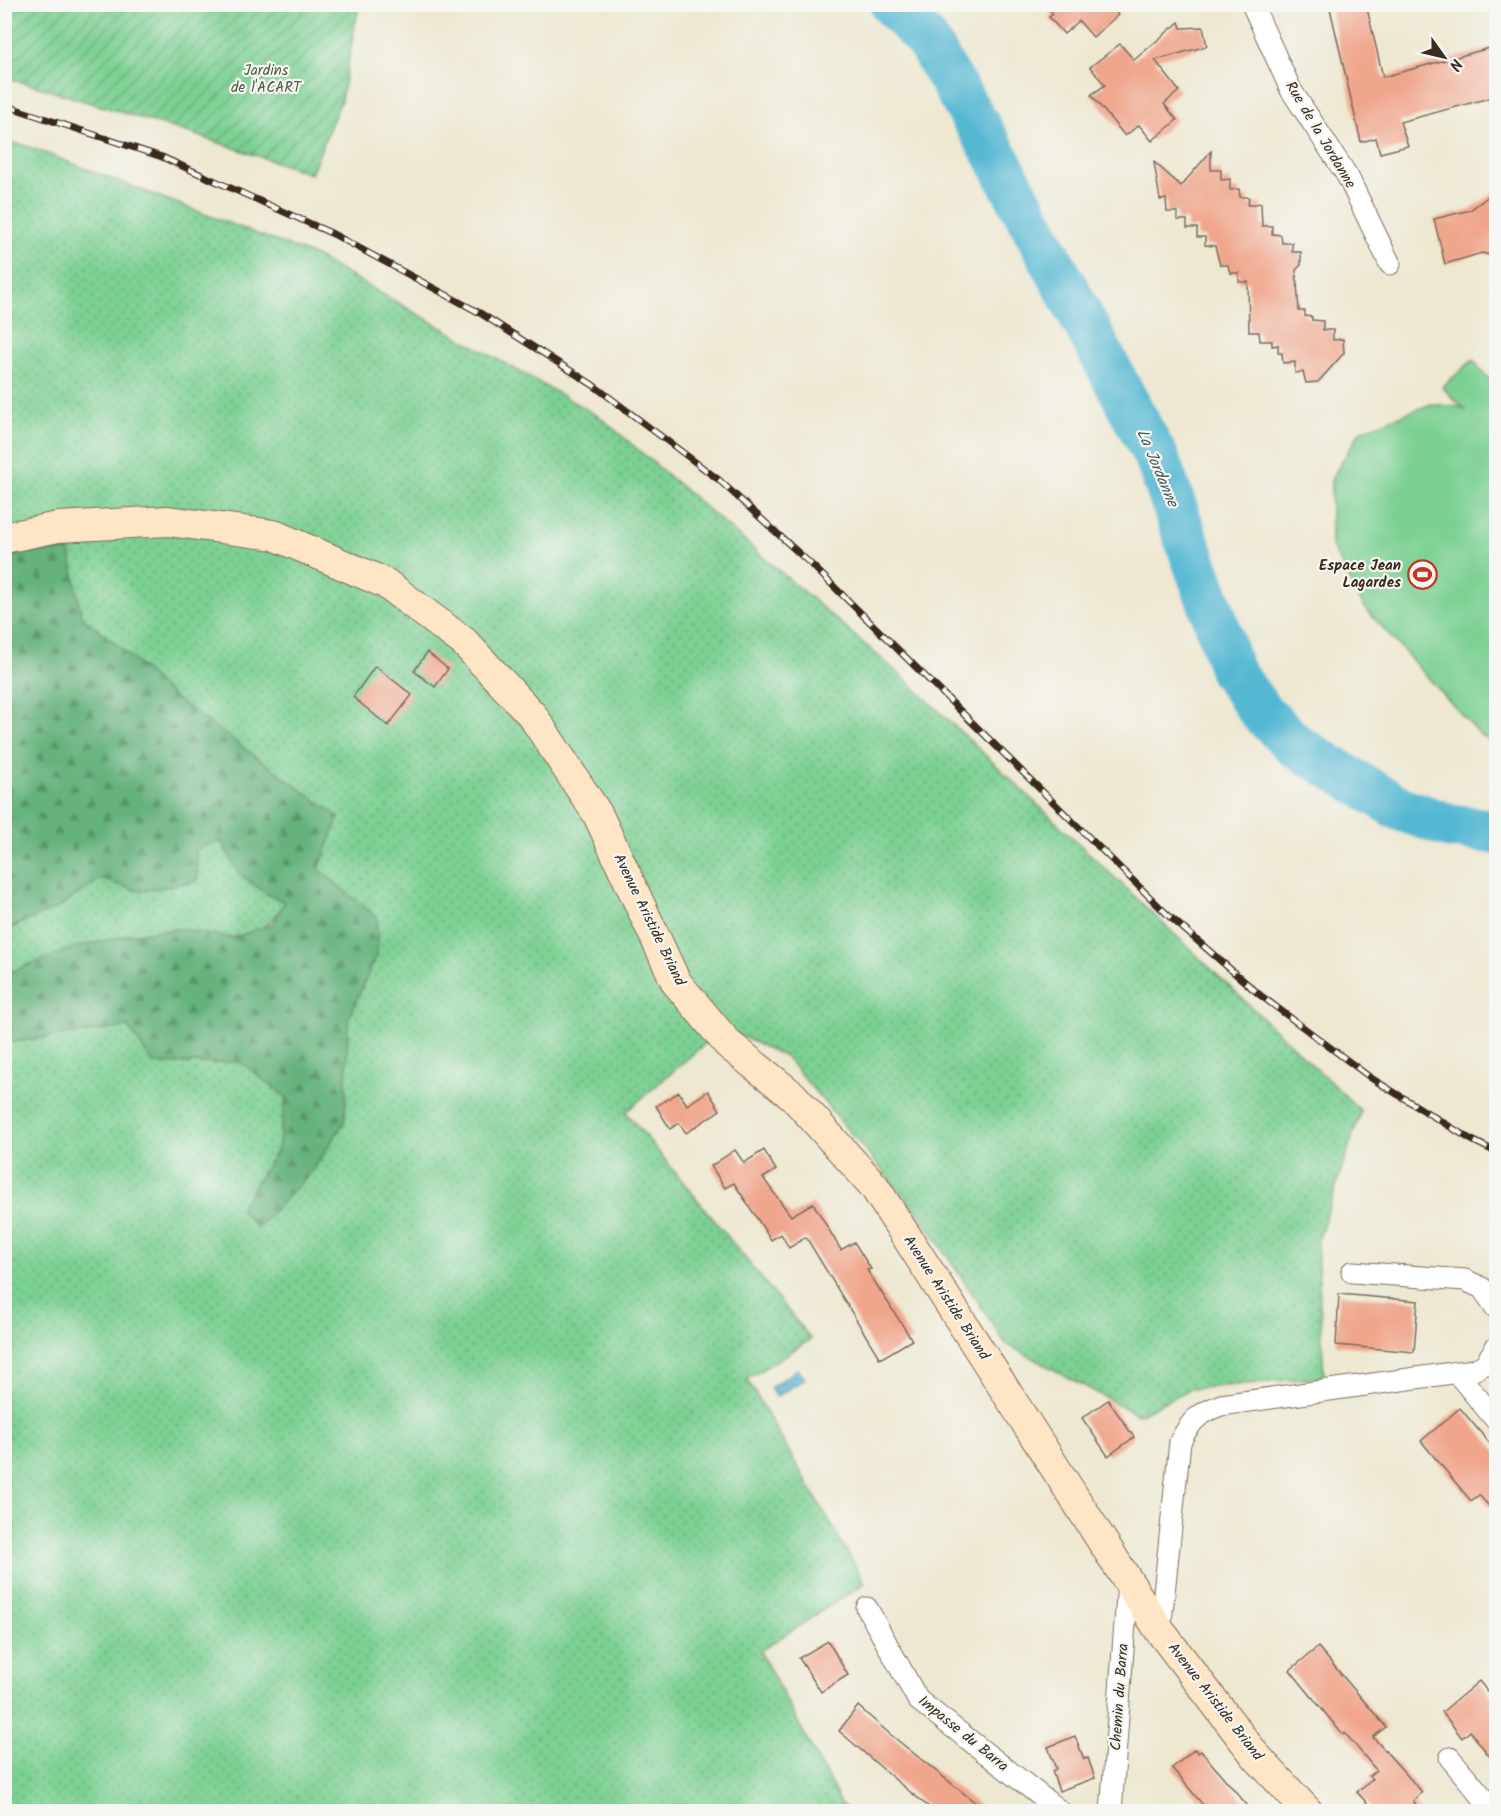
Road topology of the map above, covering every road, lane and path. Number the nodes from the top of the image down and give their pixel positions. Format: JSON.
{"nodes":[{"id":1,"x":1252,"y":4,"type":"edge"},
{"id":2,"x":1390,"y":264,"type":"dead end"},
{"id":3,"x":4,"y":538,"type":"edge"},
{"id":4,"x":1352,"y":1272,"type":"dead end"},
{"id":5,"x":1497,"y":1308,"type":"edge"},
{"id":6,"x":1497,"y":1347,"type":"edge"},
{"id":7,"x":1456,"y":1372,"type":"junction"},
{"id":8,"x":1497,"y":1420,"type":"edge"},
{"id":9,"x":1128,"y":1582,"type":"junction"},
{"id":10,"x":867,"y":1608,"type":"dead end"},
{"id":11,"x":1160,"y":1632,"type":"junction"},
{"id":12,"x":1449,"y":1758,"type":"dead end"},
{"id":13,"x":1060,"y":1812,"type":"edge"},
{"id":14,"x":1111,"y":1812,"type":"edge"},
{"id":15,"x":1308,"y":1812,"type":"edge"},
{"id":16,"x":1495,"y":1812,"type":"edge"}],
"edges":[{"from":1,"to":2,"type":"street","name":"Rue de la Jordanne"},
{"from":3,"to":9,"type":"main road","name":"Avenue Aristide Briand"},
{"from":4,"to":5,"type":"street"},
{"from":6,"to":7,"type":"street"},
{"from":7,"to":8,"type":"street"},
{"from":7,"to":11,"type":"street"},
{"from":9,"to":11,"type":"main road","name":"Avenue Aristide Briand"},
{"from":9,"to":14,"type":"street","name":"Chemin du Barra"},
{"from":10,"to":13,"type":"street","name":"Impasse du Barra"},
{"from":11,"to":15,"type":"main road","name":"Avenue Aristide Briand"},
{"from":12,"to":16,"type":"street"}]}
